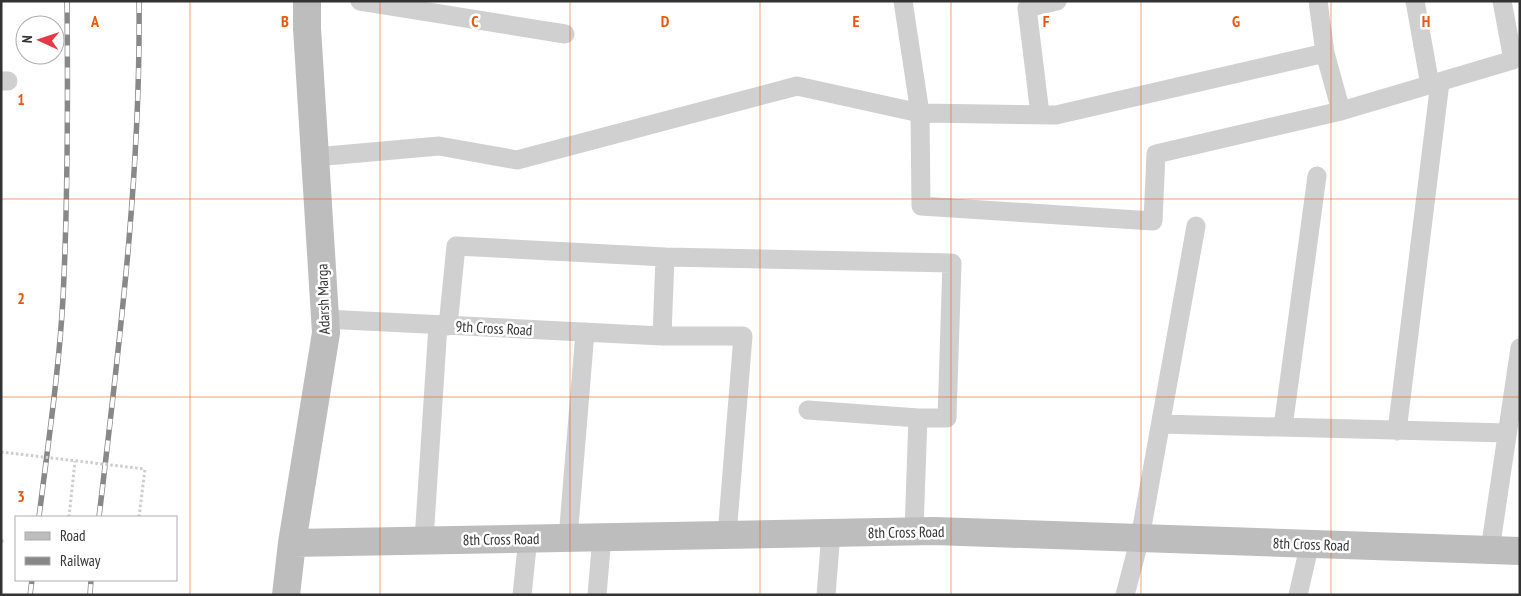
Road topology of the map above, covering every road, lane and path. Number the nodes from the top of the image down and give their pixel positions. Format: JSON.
{"nodes":[{"id":1,"x":307,"y":1,"type":"edge"},
{"id":2,"x":360,"y":1,"type":"edge"},
{"id":3,"x":903,"y":1,"type":"edge"},
{"id":4,"x":1057,"y":1,"type":"edge"},
{"id":5,"x":1318,"y":1,"type":"edge"},
{"id":6,"x":1415,"y":1,"type":"edge"},
{"id":7,"x":1502,"y":1,"type":"edge"},
{"id":8,"x":1026,"y":4,"type":"edge"},
{"id":9,"x":565,"y":34,"type":"dead end"},
{"id":10,"x":1325,"y":53,"type":"junction"},
{"id":11,"x":1435,"y":83,"type":"junction"},
{"id":12,"x":1341,"y":111,"type":"junction"},
{"id":13,"x":920,"y":113,"type":"junction"},
{"id":14,"x":1040,"y":114,"type":"junction"},
{"id":15,"x":315,"y":157,"type":"junction"},
{"id":16,"x":1317,"y":176,"type":"dead end"},
{"id":17,"x":1196,"y":226,"type":"dead end"},
{"id":18,"x":666,"y":257,"type":"junction"},
{"id":19,"x":325,"y":320,"type":"junction"},
{"id":20,"x":443,"y":325,"type":"junction"},
{"id":21,"x":585,"y":332,"type":"junction"},
{"id":22,"x":662,"y":336,"type":"junction"},
{"id":23,"x":1520,"y":348,"type":"edge"},
{"id":24,"x":1518,"y":368,"type":"edge"},
{"id":25,"x":808,"y":410,"type":"dead end"},
{"id":26,"x":918,"y":418,"type":"junction"},
{"id":27,"x":1161,"y":424,"type":"junction"},
{"id":28,"x":1283,"y":427,"type":"junction"},
{"id":29,"x":1398,"y":430,"type":"junction"},
{"id":30,"x":1507,"y":433,"type":"junction"},
{"id":31,"x":1,"y":452,"type":"edge"},
{"id":32,"x":75,"y":461,"type":"junction"},
{"id":33,"x":69,"y":516,"type":"edge"},
{"id":34,"x":139,"y":516,"type":"edge"},
{"id":35,"x":914,"y":531,"type":"junction"},
{"id":36,"x":831,"y":533,"type":"junction"},
{"id":37,"x":726,"y":535,"type":"junction"},
{"id":38,"x":602,"y":537,"type":"junction"},
{"id":39,"x":528,"y":538,"type":"junction"},
{"id":40,"x":568,"y":538,"type":"junction"},
{"id":41,"x":1140,"y":538,"type":"junction"},
{"id":42,"x":424,"y":540,"type":"junction"},
{"id":43,"x":292,"y":543,"type":"junction"},
{"id":44,"x":1310,"y":543,"type":"junction"},
{"id":45,"x":1490,"y":550,"type":"junction"},
{"id":46,"x":1520,"y":551,"type":"edge"},
{"id":47,"x":286,"y":595,"type":"edge"},
{"id":48,"x":522,"y":595,"type":"edge"},
{"id":49,"x":597,"y":595,"type":"edge"},
{"id":50,"x":826,"y":595,"type":"edge"},
{"id":51,"x":1125,"y":595,"type":"edge"},
{"id":52,"x":1298,"y":595,"type":"edge"}],
"edges":[{"from":1,"to":15,"type":"street","name":"Adarsh Marga"},
{"from":2,"to":9,"type":"street"},
{"from":3,"to":13,"type":"street"},
{"from":4,"to":8,"type":"street"},
{"from":5,"to":10,"type":"street"},
{"from":6,"to":11,"type":"street"},
{"from":7,"to":11,"type":"street"},
{"from":8,"to":14,"type":"street"},
{"from":10,"to":12,"type":"street"},
{"from":10,"to":14,"type":"street"},
{"from":11,"to":12,"type":"street"},
{"from":11,"to":29,"type":"street"},
{"from":12,"to":13,"type":"street"},
{"from":13,"to":14,"type":"street"},
{"from":13,"to":15,"type":"street"},
{"from":15,"to":19,"type":"street","name":"Adarsh Marga"},
{"from":16,"to":28,"type":"street"},
{"from":17,"to":27,"type":"street"},
{"from":18,"to":20,"type":"street"},
{"from":18,"to":22,"type":"street"},
{"from":18,"to":26,"type":"street"},
{"from":19,"to":20,"type":"street","name":"9th Cross Road"},
{"from":19,"to":43,"type":"street","name":"Adarsh Marga"},
{"from":20,"to":21,"type":"street","name":"9th Cross Road"},
{"from":20,"to":42,"type":"street"},
{"from":21,"to":22,"type":"street","name":"9th Cross Road"},
{"from":21,"to":40,"type":"street"},
{"from":22,"to":37,"type":"street","name":"9th Cross Road"},
{"from":23,"to":24,"type":"street"},
{"from":24,"to":30,"type":"street"},
{"from":25,"to":26,"type":"street"},
{"from":26,"to":35,"type":"street"},
{"from":27,"to":28,"type":"street"},
{"from":27,"to":41,"type":"street"},
{"from":28,"to":29,"type":"street"},
{"from":29,"to":30,"type":"street"},
{"from":30,"to":45,"type":"street"},
{"from":31,"to":32,"type":"path","bridge":true},
{"from":32,"to":33,"type":"path"},
{"from":32,"to":34,"type":"path","bridge":true},
{"from":35,"to":36,"type":"street","name":"8th Cross Road"},
{"from":35,"to":41,"type":"street","name":"8th Cross Road"},
{"from":36,"to":37,"type":"street","name":"8th Cross Road"},
{"from":36,"to":50,"type":"street"},
{"from":37,"to":38,"type":"street","name":"8th Cross Road"},
{"from":38,"to":40,"type":"street","name":"8th Cross Road"},
{"from":38,"to":49,"type":"street"},
{"from":39,"to":40,"type":"street","name":"8th Cross Road"},
{"from":39,"to":42,"type":"street","name":"8th Cross Road"},
{"from":39,"to":48,"type":"street"},
{"from":41,"to":44,"type":"street","name":"8th Cross Road"},
{"from":41,"to":51,"type":"street"},
{"from":42,"to":43,"type":"street","name":"8th Cross Road"},
{"from":43,"to":47,"type":"street","name":"Adarsh Marga"},
{"from":44,"to":45,"type":"street","name":"8th Cross Road"},
{"from":44,"to":52,"type":"street"},
{"from":45,"to":46,"type":"street","name":"8th Cross Road"}]}
